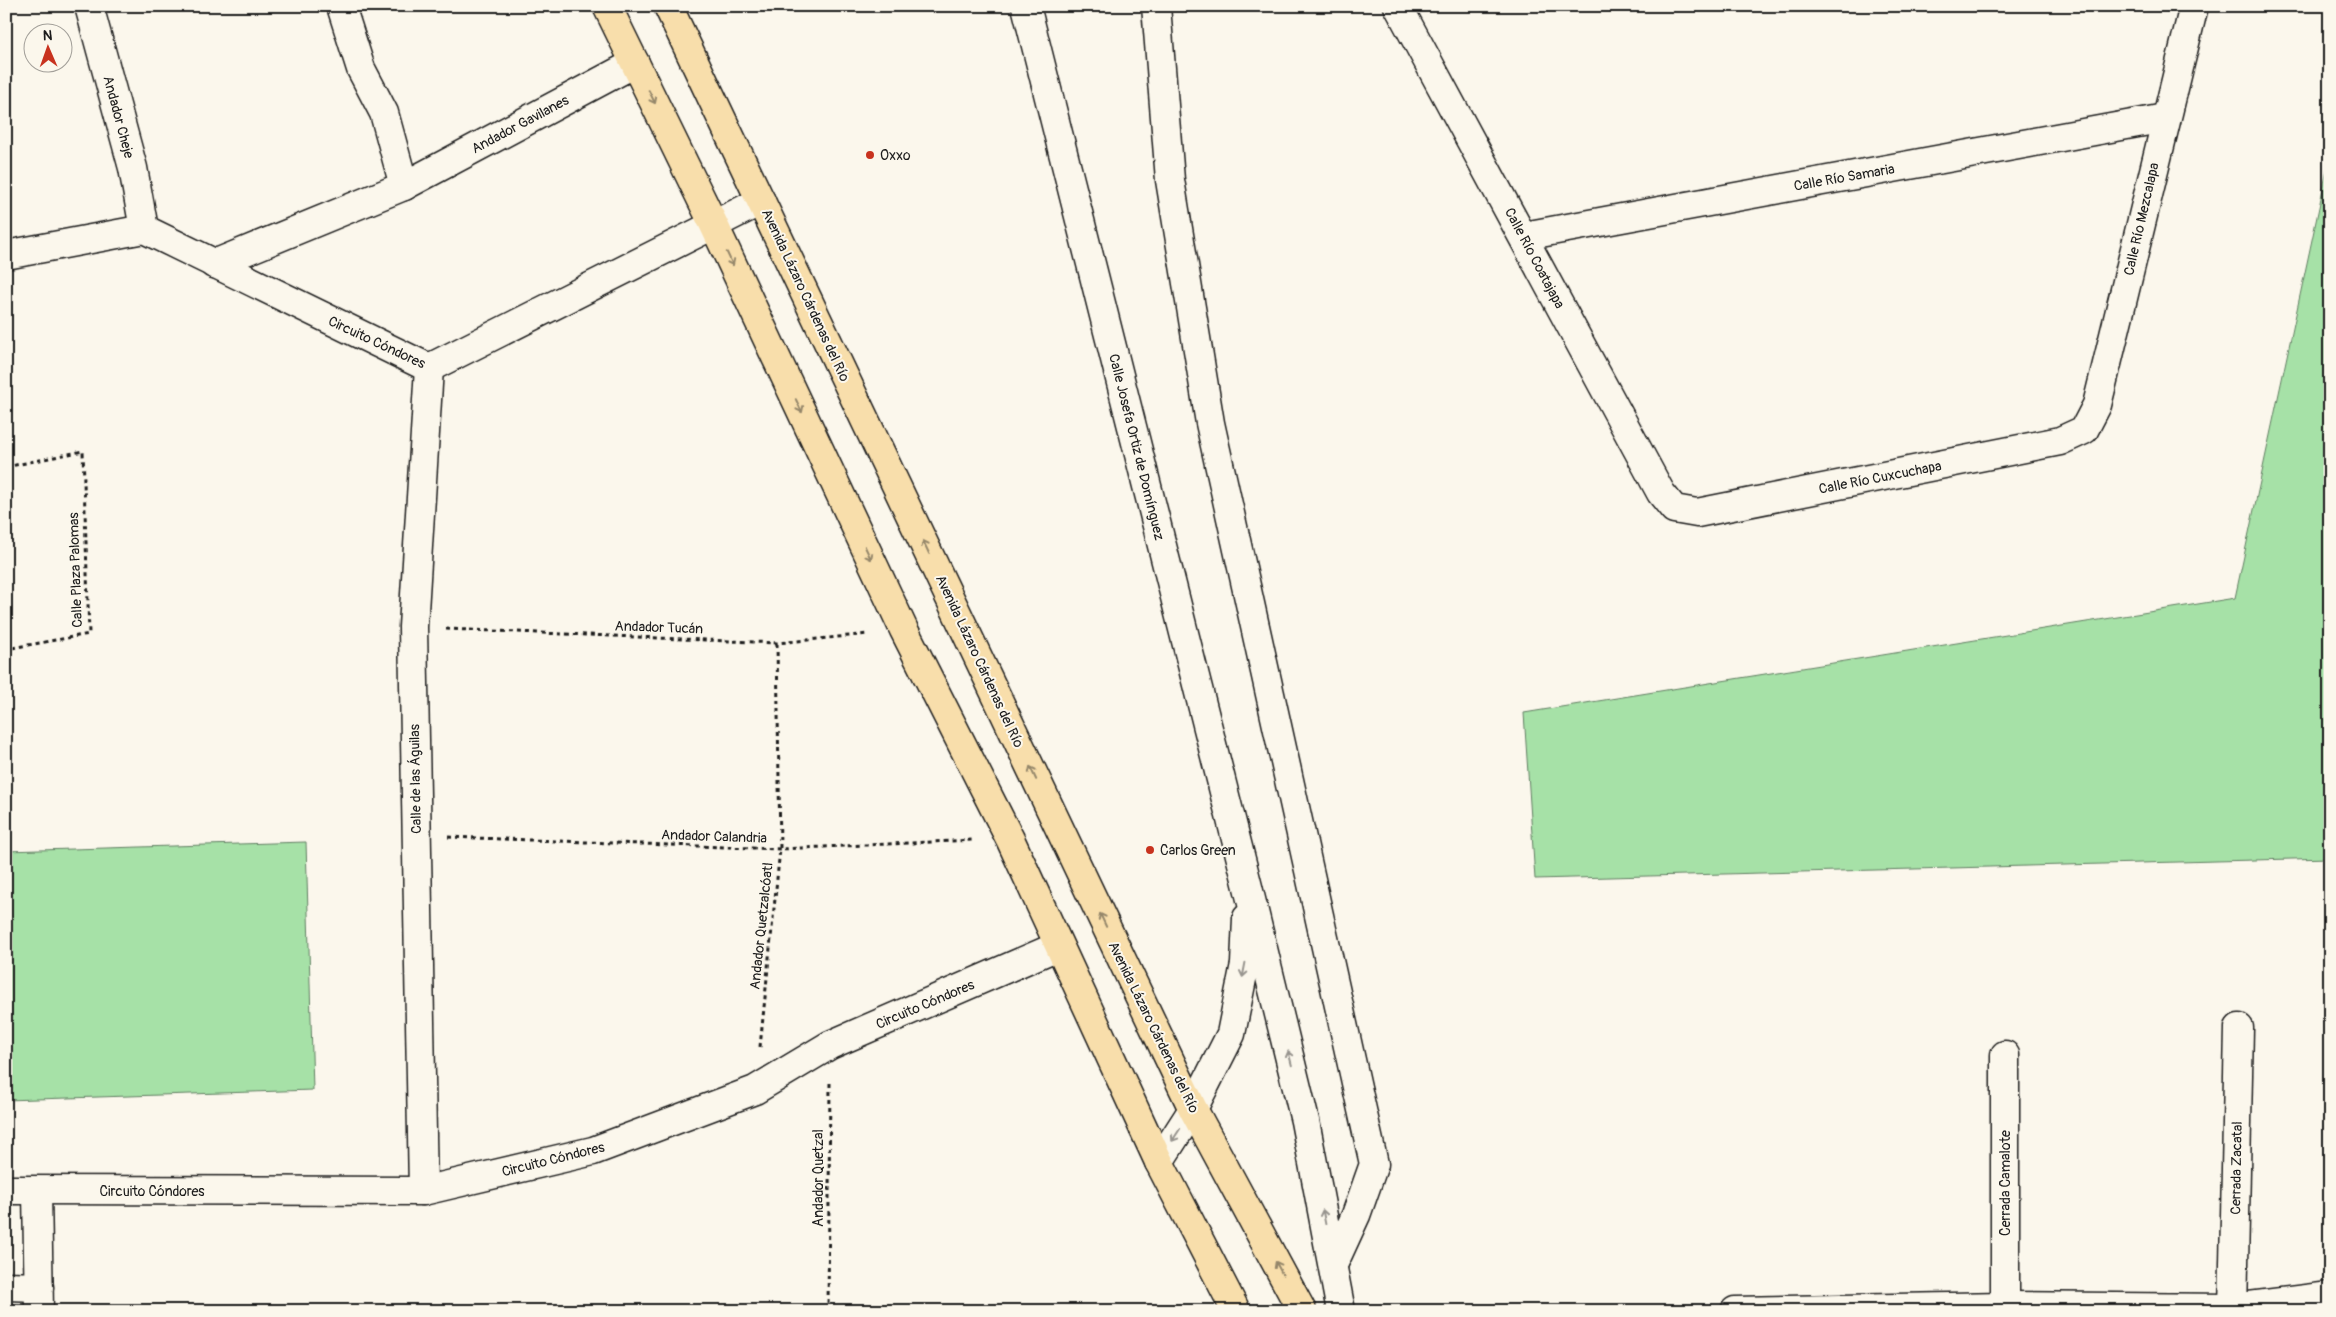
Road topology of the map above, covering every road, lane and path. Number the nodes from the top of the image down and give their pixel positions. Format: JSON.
{"nodes":[{"id":1,"x":89,"y":6,"type":"edge"},
{"id":2,"x":341,"y":6,"type":"edge"},
{"id":3,"x":607,"y":6,"type":"edge"},
{"id":4,"x":668,"y":6,"type":"edge"},
{"id":5,"x":1026,"y":6,"type":"edge"},
{"id":6,"x":1156,"y":6,"type":"edge"},
{"id":7,"x":1398,"y":6,"type":"edge"},
{"id":8,"x":2194,"y":6,"type":"edge"},
{"id":9,"x":636,"y":63,"type":"junction"},
{"id":10,"x":2165,"y":118,"type":"junction"},
{"id":11,"x":404,"y":186,"type":"junction"},
{"id":12,"x":761,"y":201,"type":"junction"},
{"id":13,"x":713,"y":223,"type":"junction"},
{"id":14,"x":144,"y":229,"type":"junction"},
{"id":15,"x":1524,"y":236,"type":"junction"},
{"id":16,"x":6,"y":255,"type":"edge"},
{"id":17,"x":214,"y":264,"type":"junction"},
{"id":18,"x":429,"y":368,"type":"junction"},
{"id":19,"x":2084,"y":430,"type":"joint"},
{"id":20,"x":6,"y":467,"type":"edge"},
{"id":21,"x":1674,"y":508,"type":"joint"},
{"id":22,"x":412,"y":628,"type":"junction"},
{"id":23,"x":904,"y":630,"type":"junction"},
{"id":24,"x":777,"y":643,"type":"junction"},
{"id":25,"x":6,"y":649,"type":"edge"},
{"id":26,"x":416,"y":836,"type":"junction"},
{"id":27,"x":1010,"y":839,"type":"junction"},
{"id":28,"x":780,"y":849,"type":"junction"},
{"id":29,"x":1248,"y":887,"type":"junction"},
{"id":30,"x":1058,"y":946,"type":"junction"},
{"id":31,"x":2239,"y":1028,"type":"dead end"},
{"id":32,"x":830,"y":1045,"type":"junction"},
{"id":33,"x":2005,"y":1055,"type":"dead end"},
{"id":34,"x":755,"y":1090,"type":"junction"},
{"id":35,"x":1193,"y":1109,"type":"junction"},
{"id":36,"x":1159,"y":1162,"type":"junction"},
{"id":37,"x":6,"y":1190,"type":"edge"},
{"id":38,"x":37,"y":1191,"type":"junction"},
{"id":39,"x":423,"y":1191,"type":"junction"},
{"id":40,"x":1333,"y":1265,"type":"junction"},
{"id":41,"x":6,"y":1286,"type":"edge"},
{"id":42,"x":2330,"y":1296,"type":"edge"},
{"id":43,"x":40,"y":1299,"type":"edge"},
{"id":44,"x":1342,"y":1308,"type":"edge"},
{"id":45,"x":2005,"y":1308,"type":"edge"},
{"id":46,"x":2233,"y":1309,"type":"edge"},
{"id":47,"x":828,"y":1311,"type":"edge"},
{"id":48,"x":1236,"y":1311,"type":"edge"},
{"id":49,"x":1302,"y":1311,"type":"edge"},
{"id":50,"x":1735,"y":1311,"type":"edge"}],
"edges":[{"from":1,"to":14,"type":"street","name":"Andador Cheje"},
{"from":2,"to":11,"type":"street"},
{"from":3,"to":9,"type":"main road"},
{"from":4,"to":12,"type":"main road","name":"Avenida Lázaro Cárdenas del Río"},
{"from":5,"to":29,"type":"street","name":"Calle Josefa Ortiz de Domínguez"},
{"from":6,"to":40,"type":"street"},
{"from":7,"to":15,"type":"street","name":"Calle Río Coatajapa"},
{"from":8,"to":10,"type":"street","name":"Calle Río Mezcalapa"},
{"from":9,"to":11,"type":"street","name":"Andador Gavilanes"},
{"from":9,"to":13,"type":"main road","one_way":true},
{"from":10,"to":15,"type":"street","name":"Calle Río Samaria"},
{"from":10,"to":19,"type":"street","name":"Calle Río Mezcalapa"},
{"from":11,"to":17,"type":"street","name":"Andador Gavilanes"},
{"from":12,"to":13,"type":"street","name":"Circuito Cóndores"},
{"from":35,"to":12,"type":"main road","name":"Avenida Lázaro Cárdenas del Río","one_way":true},
{"from":13,"to":18,"type":"street","name":"Circuito Cóndores"},
{"from":13,"to":23,"type":"main road","one_way":true},
{"from":14,"to":16,"type":"street"},
{"from":14,"to":17,"type":"street","name":"Circuito Cóndores"},
{"from":15,"to":21,"type":"street","name":"Calle Río Coatajapa"},
{"from":17,"to":18,"type":"street","name":"Circuito Cóndores"},
{"from":18,"to":22,"type":"street","name":"Calle de las Águilas"},
{"from":19,"to":21,"type":"street","name":"Calle Río Cuxcuchapa"},
{"from":20,"to":25,"type":"path","name":"Calle Plaza Palomas"},
{"from":22,"to":24,"type":"path","name":"Andador Tucán"},
{"from":22,"to":26,"type":"street","name":"Calle de las Águilas"},
{"from":23,"to":24,"type":"path","name":"Andador Tucán"},
{"from":23,"to":27,"type":"main road"},
{"from":24,"to":28,"type":"path","name":"Andador Quetzalcóatl"},
{"from":26,"to":28,"type":"path","name":"Andador Calandria"},
{"from":26,"to":39,"type":"street","name":"Calle de las Águilas"},
{"from":27,"to":28,"type":"path","name":"Andador Calandria"},
{"from":27,"to":30,"type":"main road"},
{"from":28,"to":34,"type":"path","name":"Andador Quetzalcóatl"},
{"from":29,"to":35,"type":"street","one_way":true},
{"from":40,"to":29,"type":"street","name":"Calle Josefa Ortiz de Domínguez","one_way":true},
{"from":30,"to":32,"type":"street","name":"Circuito Cóndores"},
{"from":30,"to":36,"type":"main road"},
{"from":31,"to":46,"type":"street","name":"Cerrada Zacatal"},
{"from":32,"to":34,"type":"street","name":"Circuito Cóndores"},
{"from":32,"to":47,"type":"path","name":"Andador Quetzal"},
{"from":33,"to":45,"type":"street","name":"Cerrada Camalote"},
{"from":34,"to":39,"type":"street","name":"Circuito Cóndores"},
{"from":35,"to":36,"type":"street","one_way":true},
{"from":49,"to":35,"type":"main road","name":"Avenida Lázaro Cárdenas del Río","one_way":true},
{"from":36,"to":48,"type":"main road"},
{"from":37,"to":38,"type":"street","name":"Circuito Cóndores"},
{"from":38,"to":39,"type":"street","name":"Circuito Cóndores"},
{"from":38,"to":43,"type":"street"},
{"from":40,"to":44,"type":"street","name":"Calle Josefa Ortiz de Domínguez"},
{"from":41,"to":43,"type":"street"},
{"from":42,"to":46,"type":"street"},
{"from":45,"to":46,"type":"street"},
{"from":45,"to":50,"type":"street"}]}
